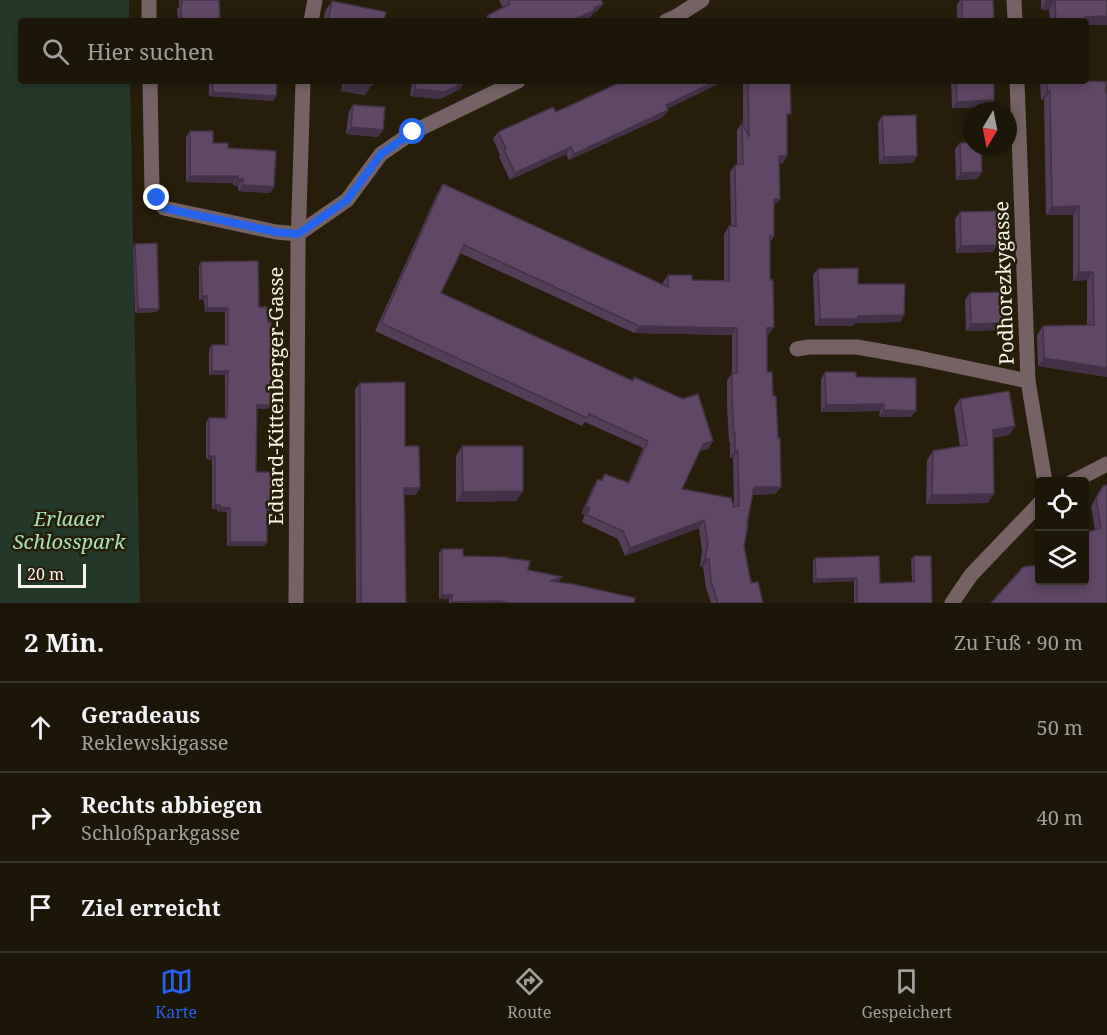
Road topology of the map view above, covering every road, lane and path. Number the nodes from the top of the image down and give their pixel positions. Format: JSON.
{"nodes":[{"id":1,"x":149,"y":0,"type":"edge"},
{"id":2,"x":315,"y":0,"type":"edge"},
{"id":3,"x":702,"y":0,"type":"edge"},
{"id":4,"x":1014,"y":0,"type":"edge"},
{"id":5,"x":149,"y":18,"type":"edge"},
{"id":6,"x":312,"y":18,"type":"edge"},
{"id":7,"x":673,"y":18,"type":"edge"},
{"id":8,"x":1015,"y":18,"type":"edge"},
{"id":9,"x":150,"y":84,"type":"edge"},
{"id":10,"x":303,"y":84,"type":"edge"},
{"id":11,"x":512,"y":84,"type":"edge"},
{"id":12,"x":1017,"y":84,"type":"edge"},
{"id":13,"x":298,"y":234,"type":"junction"},
{"id":14,"x":797,"y":349,"type":"dead end"},
{"id":15,"x":1028,"y":381,"type":"junction"},
{"id":16,"x":1107,"y":465,"type":"edge"},
{"id":17,"x":1044,"y":477,"type":"edge"},
{"id":18,"x":1082,"y":477,"type":"edge"},
{"id":19,"x":1035,"y":508,"type":"edge"},
{"id":20,"x":296,"y":603,"type":"edge"},
{"id":21,"x":952,"y":603,"type":"edge"}],
"edges":[{"from":1,"to":5,"type":"street"},
{"from":2,"to":6,"type":"street"},
{"from":3,"to":7,"type":"street"},
{"from":4,"to":8,"type":"street"},
{"from":9,"to":13,"type":"street"},
{"from":10,"to":13,"type":"street","name":"Eduard-Kittenberger-Gasse"},
{"from":11,"to":13,"type":"street"},
{"from":12,"to":15,"type":"street","name":"Podhorezkygasse"},
{"from":13,"to":20,"type":"street","name":"Eduard-Kittenberger-Gasse"},
{"from":14,"to":15,"type":"street"},
{"from":15,"to":17,"type":"street","name":"Podhorezkygasse"},
{"from":16,"to":18,"type":"street"},
{"from":19,"to":21,"type":"street"}]}
